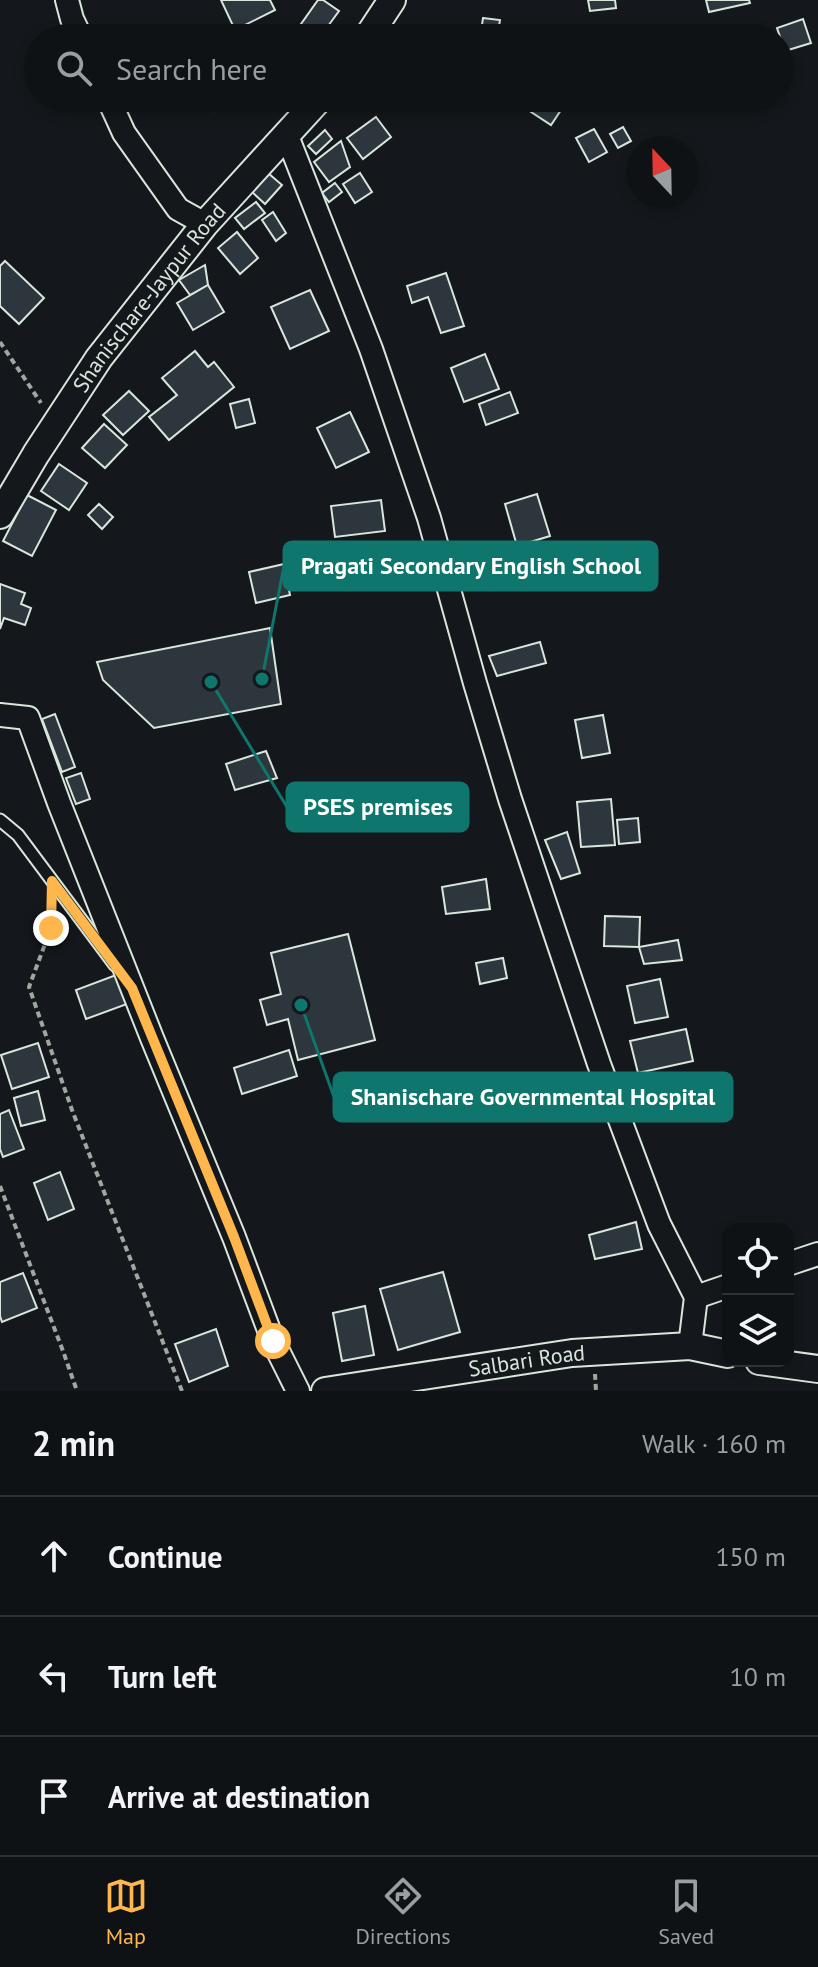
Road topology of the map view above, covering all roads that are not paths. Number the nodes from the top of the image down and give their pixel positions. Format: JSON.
{"nodes":[{"id":1,"x":67,"y":0,"type":"edge"},
{"id":2,"x":392,"y":0,"type":"edge"},
{"id":3,"x":74,"y":24,"type":"edge"},
{"id":4,"x":376,"y":24,"type":"edge"},
{"id":5,"x":114,"y":112,"type":"edge"},
{"id":6,"x":308,"y":112,"type":"edge"},
{"id":7,"x":287,"y":136,"type":"junction"},
{"id":8,"x":205,"y":224,"type":"junction"},
{"id":9,"x":0,"y":515,"type":"edge"},
{"id":10,"x":0,"y":715,"type":"edge"},
{"id":11,"x":0,"y":820,"type":"edge"},
{"id":12,"x":132,"y":988,"type":"junction"},
{"id":13,"x":818,"y":1254,"type":"edge"},
{"id":14,"x":794,"y":1262,"type":"edge"},
{"id":15,"x":722,"y":1288,"type":"edge"},
{"id":16,"x":696,"y":1297,"type":"junction"},
{"id":17,"x":690,"y":1346,"type":"junction"},
{"id":18,"x":722,"y":1353,"type":"edge"},
{"id":19,"x":794,"y":1366,"type":"edge"},
{"id":20,"x":818,"y":1369,"type":"edge"},
{"id":21,"x":298,"y":1391,"type":"edge"},
{"id":22,"x":325,"y":1391,"type":"edge"}],
"edges":[{"from":1,"to":3,"type":"street"},
{"from":2,"to":4,"type":"street"},
{"from":5,"to":8,"type":"street"},
{"from":6,"to":7,"type":"street","name":"Shanischare-Jaypur Road"},
{"from":7,"to":8,"type":"street","name":"Shanischare-Jaypur Road"},
{"from":7,"to":16,"type":"street"},
{"from":8,"to":9,"type":"street","name":"Shanischare-Jaypur Road"},
{"from":10,"to":12,"type":"street"},
{"from":11,"to":12,"type":"lane"},
{"from":12,"to":21,"type":"street"},
{"from":13,"to":14,"type":"street"},
{"from":15,"to":16,"type":"street"},
{"from":16,"to":17,"type":"street"},
{"from":17,"to":18,"type":"street","name":"Salbari Road"},
{"from":17,"to":22,"type":"street","name":"Salbari Road"},
{"from":19,"to":20,"type":"street"}]}
